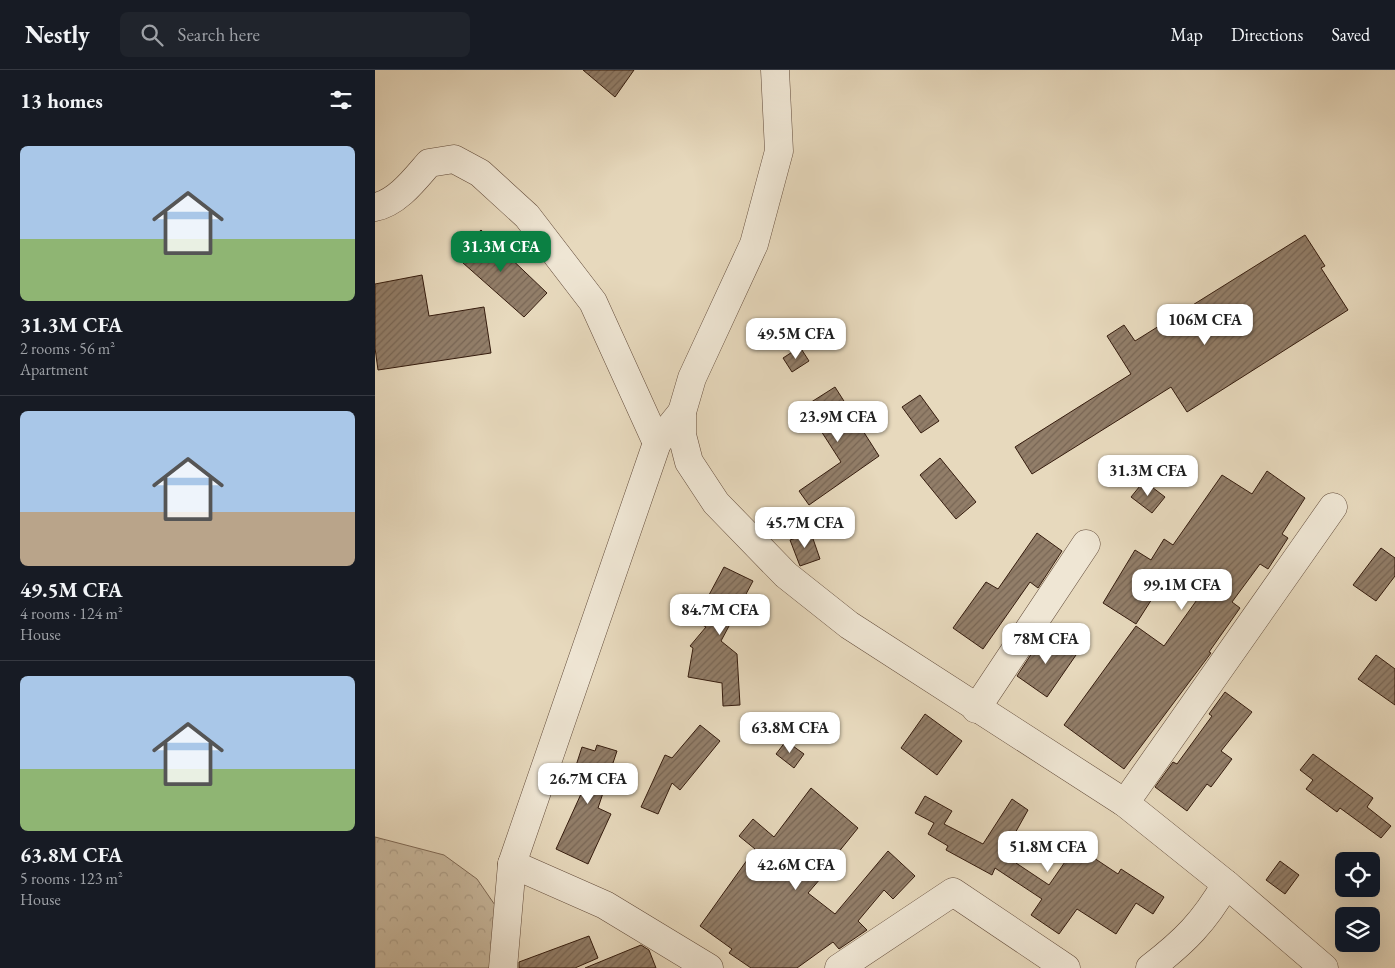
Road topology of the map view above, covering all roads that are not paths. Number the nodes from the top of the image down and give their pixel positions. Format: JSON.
{"nodes":[{"id":1,"x":775,"y":70,"type":"edge"},
{"id":2,"x":375,"y":207,"type":"edge"},
{"id":3,"x":682,"y":412,"type":"junction"},
{"id":4,"x":657,"y":443,"type":"junction"},
{"id":5,"x":1333,"y":508,"type":"dead end"},
{"id":6,"x":1086,"y":544,"type":"dead end"},
{"id":7,"x":975,"y":709,"type":"junction"},
{"id":8,"x":1125,"y":803,"type":"junction"},
{"id":9,"x":512,"y":864,"type":"junction"},
{"id":10,"x":1225,"y":884,"type":"junction"},
{"id":11,"x":503,"y":968,"type":"edge"},
{"id":12,"x":709,"y":968,"type":"edge"},
{"id":13,"x":839,"y":968,"type":"edge"},
{"id":14,"x":1065,"y":968,"type":"edge"},
{"id":15,"x":1150,"y":968,"type":"edge"},
{"id":16,"x":1324,"y":968,"type":"edge"}],
"edges":[{"from":1,"to":3,"type":"street"},
{"from":2,"to":4,"type":"street"},
{"from":3,"to":4,"type":"street"},
{"from":3,"to":7,"type":"street"},
{"from":4,"to":9,"type":"street"},
{"from":5,"to":8,"type":"street"},
{"from":6,"to":7,"type":"street"},
{"from":7,"to":8,"type":"street"},
{"from":8,"to":10,"type":"street"},
{"from":9,"to":11,"type":"street"},
{"from":9,"to":12,"type":"street"},
{"from":10,"to":15,"type":"street"},
{"from":10,"to":16,"type":"street"},
{"from":13,"to":14,"type":"street"}]}
